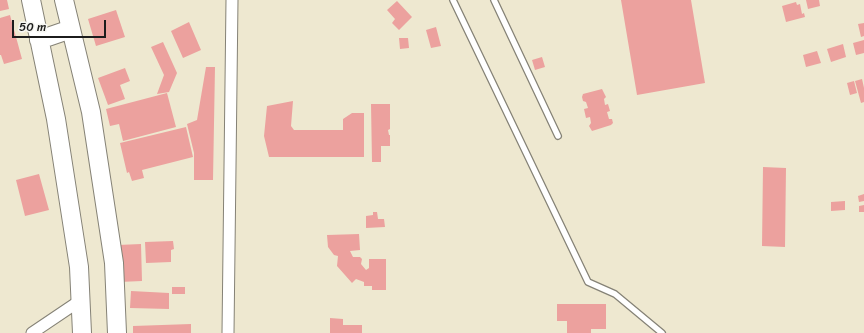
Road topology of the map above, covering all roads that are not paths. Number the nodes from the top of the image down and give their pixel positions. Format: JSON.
{"nodes":[{"id":1,"x":31,"y":0,"type":"edge"},
{"id":2,"x":64,"y":0,"type":"edge"},
{"id":3,"x":232,"y":0,"type":"edge"},
{"id":4,"x":453,"y":0,"type":"edge"},
{"id":5,"x":494,"y":0,"type":"edge"},
{"id":6,"x":71,"y":29,"type":"junction"},
{"id":7,"x":39,"y":40,"type":"junction"},
{"id":8,"x":558,"y":136,"type":"dead end"},
{"id":9,"x":81,"y":300,"type":"junction"},
{"id":10,"x":32,"y":333,"type":"edge"},
{"id":11,"x":82,"y":333,"type":"edge"},
{"id":12,"x":117,"y":333,"type":"edge"},
{"id":13,"x":228,"y":333,"type":"edge"},
{"id":14,"x":662,"y":333,"type":"edge"}],
"edges":[{"from":1,"to":7,"type":"main road"},
{"from":2,"to":6,"type":"main road"},
{"from":3,"to":13,"type":"street"},
{"from":4,"to":14,"type":"lane"},
{"from":5,"to":8,"type":"lane"},
{"from":6,"to":7,"type":"main road"},
{"from":6,"to":12,"type":"main road"},
{"from":7,"to":9,"type":"main road"},
{"from":9,"to":10,"type":"street"},
{"from":9,"to":11,"type":"main road"}]}
